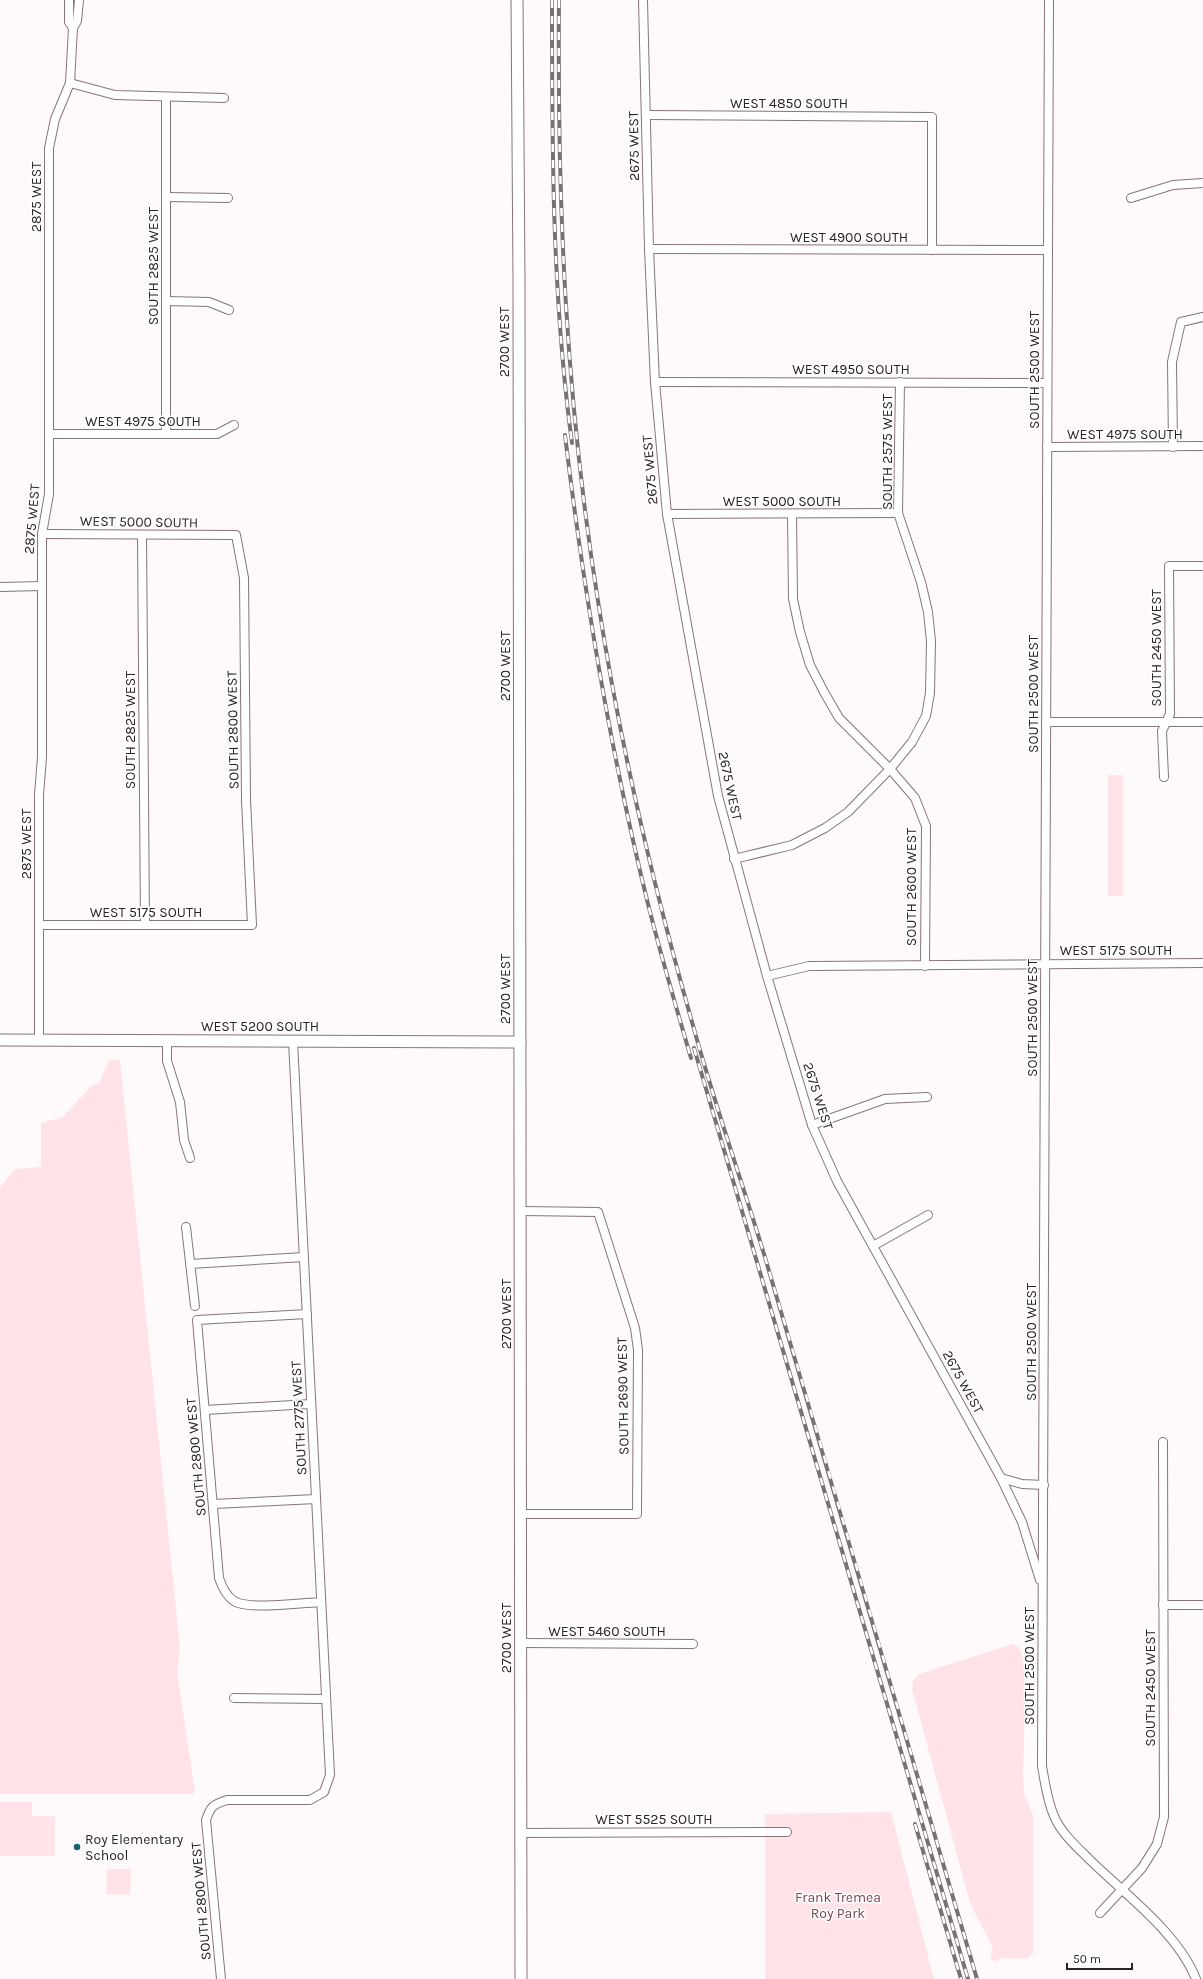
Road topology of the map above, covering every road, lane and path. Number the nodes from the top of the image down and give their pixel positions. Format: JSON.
{"nodes":[{"id":1,"x":69,"y":0,"type":"edge"},
{"id":2,"x":79,"y":0,"type":"edge"},
{"id":3,"x":517,"y":0,"type":"edge"},
{"id":4,"x":643,"y":0,"type":"edge"},
{"id":5,"x":1049,"y":0,"type":"edge"},
{"id":6,"x":73,"y":28,"type":"junction"},
{"id":7,"x":70,"y":83,"type":"junction"},
{"id":8,"x":166,"y":97,"type":"junction"},
{"id":9,"x":224,"y":98,"type":"dead end"},
{"id":10,"x":646,"y":115,"type":"junction"},
{"id":11,"x":1203,"y":183,"type":"edge"},
{"id":12,"x":166,"y":197,"type":"junction"},
{"id":13,"x":228,"y":198,"type":"dead end"},
{"id":14,"x":1131,"y":198,"type":"dead end"},
{"id":15,"x":649,"y":249,"type":"junction"},
{"id":16,"x":932,"y":250,"type":"junction"},
{"id":17,"x":1048,"y":250,"type":"junction"},
{"id":18,"x":166,"y":301,"type":"junction"},
{"id":19,"x":229,"y":310,"type":"dead end"},
{"id":20,"x":1203,"y":317,"type":"edge"},
{"id":21,"x":655,"y":382,"type":"junction"},
{"id":22,"x":900,"y":382,"type":"junction"},
{"id":23,"x":1048,"y":383,"type":"junction"},
{"id":24,"x":234,"y":425,"type":"dead end"},
{"id":25,"x":49,"y":434,"type":"junction"},
{"id":26,"x":166,"y":434,"type":"junction"},
{"id":27,"x":1173,"y":446,"type":"junction"},
{"id":28,"x":1203,"y":446,"type":"edge"},
{"id":29,"x":1047,"y":447,"type":"junction"},
{"id":30,"x":898,"y":513,"type":"junction"},
{"id":31,"x":667,"y":514,"type":"junction"},
{"id":32,"x":792,"y":514,"type":"junction"},
{"id":33,"x":42,"y":534,"type":"junction"},
{"id":34,"x":142,"y":535,"type":"junction"},
{"id":35,"x":236,"y":536,"type":"joint"},
{"id":36,"x":1203,"y":566,"type":"edge"},
{"id":37,"x":42,"y":586,"type":"junction"},
{"id":38,"x":0,"y":587,"type":"edge"},
{"id":39,"x":1046,"y":722,"type":"junction"},
{"id":40,"x":1166,"y":722,"type":"junction"},
{"id":41,"x":1203,"y":722,"type":"edge"},
{"id":42,"x":890,"y":769,"type":"junction"},
{"id":43,"x":1164,"y":777,"type":"dead end"},
{"id":44,"x":734,"y":860,"type":"junction"},
{"id":45,"x":39,"y":925,"type":"junction"},
{"id":46,"x":145,"y":926,"type":"junction"},
{"id":47,"x":252,"y":926,"type":"joint"},
{"id":48,"x":1203,"y":963,"type":"edge"},
{"id":49,"x":1045,"y":964,"type":"junction"},
{"id":50,"x":925,"y":966,"type":"junction"},
{"id":51,"x":766,"y":976,"type":"junction"},
{"id":52,"x":0,"y":1040,"type":"edge"},
{"id":53,"x":40,"y":1041,"type":"junction"},
{"id":54,"x":167,"y":1041,"type":"junction"},
{"id":55,"x":293,"y":1041,"type":"junction"},
{"id":56,"x":520,"y":1042,"type":"junction"},
{"id":57,"x":927,"y":1097,"type":"dead end"},
{"id":58,"x":812,"y":1125,"type":"junction"},
{"id":59,"x":190,"y":1158,"type":"dead end"},
{"id":60,"x":521,"y":1211,"type":"junction"},
{"id":61,"x":928,"y":1215,"type":"dead end"},
{"id":62,"x":186,"y":1227,"type":"dead end"},
{"id":63,"x":873,"y":1246,"type":"junction"},
{"id":64,"x":304,"y":1257,"type":"junction"},
{"id":65,"x":190,"y":1264,"type":"junction"},
{"id":66,"x":195,"y":1306,"type":"dead end"},
{"id":67,"x":306,"y":1314,"type":"junction"},
{"id":68,"x":311,"y":1404,"type":"junction"},
{"id":69,"x":205,"y":1410,"type":"junction"},
{"id":70,"x":1163,"y":1442,"type":"dead end"},
{"id":71,"x":1001,"y":1478,"type":"junction"},
{"id":72,"x":1044,"y":1484,"type":"junction"},
{"id":73,"x":316,"y":1499,"type":"junction"},
{"id":74,"x":213,"y":1504,"type":"junction"},
{"id":75,"x":521,"y":1514,"type":"junction"},
{"id":76,"x":1043,"y":1587,"type":"junction"},
{"id":77,"x":321,"y":1602,"type":"junction"},
{"id":78,"x":1203,"y":1605,"type":"edge"},
{"id":79,"x":1163,"y":1606,"type":"junction"},
{"id":80,"x":521,"y":1643,"type":"junction"},
{"id":81,"x":693,"y":1644,"type":"dead end"},
{"id":82,"x":234,"y":1698,"type":"dead end"},
{"id":83,"x":326,"y":1699,"type":"junction"},
{"id":84,"x":206,"y":1820,"type":"joint"},
{"id":85,"x":786,"y":1832,"type":"dead end"},
{"id":86,"x":522,"y":1833,"type":"junction"},
{"id":87,"x":1121,"y":1890,"type":"junction"},
{"id":88,"x":1100,"y":1913,"type":"dead end"},
{"id":89,"x":221,"y":1979,"type":"edge"},
{"id":90,"x":521,"y":1979,"type":"edge"},
{"id":91,"x":1196,"y":1979,"type":"edge"}],
"edges":[{"from":1,"to":6,"type":"street","name":"2875 WEST"},
{"from":2,"to":6,"type":"street","name":"2875 WEST"},
{"from":3,"to":56,"type":"street","name":"2700 WEST"},
{"from":4,"to":10,"type":"street","name":"2675 WEST"},
{"from":5,"to":17,"type":"street","name":"SOUTH 2500 WEST"},
{"from":6,"to":7,"type":"street","name":"2875 WEST"},
{"from":7,"to":8,"type":"street"},
{"from":7,"to":25,"type":"street","name":"2875 WEST"},
{"from":8,"to":9,"type":"street"},
{"from":8,"to":12,"type":"street","name":"SOUTH 2825 WEST"},
{"from":10,"to":15,"type":"street","name":"2675 WEST"},
{"from":10,"to":16,"type":"street","name":"WEST 4850 SOUTH"},
{"from":11,"to":14,"type":"street"},
{"from":12,"to":13,"type":"street"},
{"from":12,"to":18,"type":"street","name":"SOUTH 2825 WEST"},
{"from":15,"to":16,"type":"street","name":"WEST 4900 SOUTH"},
{"from":15,"to":21,"type":"street","name":"2675 WEST"},
{"from":16,"to":17,"type":"street","name":"WEST 4900 SOUTH"},
{"from":17,"to":23,"type":"street","name":"SOUTH 2500 WEST"},
{"from":18,"to":19,"type":"street"},
{"from":18,"to":26,"type":"street","name":"SOUTH 2825 WEST"},
{"from":20,"to":27,"type":"street"},
{"from":21,"to":22,"type":"street","name":"WEST 4950 SOUTH"},
{"from":21,"to":31,"type":"street","name":"2675 WEST"},
{"from":22,"to":23,"type":"street","name":"WEST 4950 SOUTH"},
{"from":22,"to":30,"type":"street","name":"SOUTH 2575 WEST"},
{"from":23,"to":29,"type":"street","name":"SOUTH 2500 WEST"},
{"from":24,"to":26,"type":"street","name":"WEST 4975 SOUTH"},
{"from":25,"to":26,"type":"street","name":"WEST 4975 SOUTH"},
{"from":25,"to":33,"type":"street","name":"2875 WEST"},
{"from":27,"to":28,"type":"street","name":"WEST 4975 SOUTH"},
{"from":27,"to":29,"type":"street","name":"WEST 4975 SOUTH"},
{"from":29,"to":39,"type":"street","name":"SOUTH 2500 WEST"},
{"from":30,"to":32,"type":"street","name":"WEST 5000 SOUTH"},
{"from":30,"to":42,"type":"street","name":"SOUTH 2575 WEST"},
{"from":31,"to":32,"type":"street","name":"WEST 5000 SOUTH"},
{"from":31,"to":44,"type":"street","name":"2675 WEST"},
{"from":32,"to":42,"type":"street","name":"SOUTH 2600 WEST"},
{"from":33,"to":34,"type":"street","name":"WEST 5000 SOUTH"},
{"from":33,"to":37,"type":"street","name":"2875 WEST"},
{"from":34,"to":35,"type":"street","name":"WEST 5000 SOUTH"},
{"from":34,"to":46,"type":"street","name":"SOUTH 2825 WEST"},
{"from":35,"to":47,"type":"street","name":"SOUTH 2800 WEST"},
{"from":36,"to":40,"type":"street","name":"SOUTH 2450 WEST"},
{"from":37,"to":38,"type":"street"},
{"from":37,"to":45,"type":"street","name":"2875 WEST"},
{"from":39,"to":40,"type":"street"},
{"from":39,"to":49,"type":"street","name":"SOUTH 2500 WEST"},
{"from":40,"to":41,"type":"street"},
{"from":40,"to":43,"type":"street","name":"SOUTH 2450 WEST"},
{"from":42,"to":44,"type":"street","name":"SOUTH 2575 WEST"},
{"from":42,"to":50,"type":"street","name":"SOUTH 2600 WEST"},
{"from":44,"to":51,"type":"street","name":"2675 WEST"},
{"from":45,"to":46,"type":"street","name":"WEST 5175 SOUTH"},
{"from":45,"to":53,"type":"street","name":"2875 WEST"},
{"from":46,"to":47,"type":"street","name":"WEST 5175 SOUTH"},
{"from":48,"to":49,"type":"street","name":"WEST 5175 SOUTH"},
{"from":49,"to":50,"type":"street","name":"WEST 5175 SOUTH"},
{"from":49,"to":72,"type":"street","name":"SOUTH 2500 WEST"},
{"from":50,"to":51,"type":"street","name":"WEST 5175 SOUTH"},
{"from":51,"to":58,"type":"street","name":"2675 WEST"},
{"from":52,"to":53,"type":"street","name":"WEST 5200 SOUTH"},
{"from":53,"to":54,"type":"street","name":"WEST 5200 SOUTH"},
{"from":54,"to":55,"type":"street","name":"WEST 5200 SOUTH"},
{"from":54,"to":59,"type":"street"},
{"from":55,"to":56,"type":"street","name":"WEST 5200 SOUTH"},
{"from":55,"to":64,"type":"street","name":"SOUTH 2775 WEST"},
{"from":56,"to":60,"type":"street","name":"2700 WEST"},
{"from":57,"to":58,"type":"street"},
{"from":58,"to":63,"type":"street","name":"2675 WEST"},
{"from":60,"to":75,"type":"street","name":"2700 WEST"},
{"from":60,"to":75,"type":"street","name":"SOUTH 2690 WEST"},
{"from":61,"to":63,"type":"street"},
{"from":62,"to":65,"type":"street"},
{"from":63,"to":71,"type":"street","name":"2675 WEST"},
{"from":64,"to":65,"type":"street"},
{"from":64,"to":67,"type":"street","name":"SOUTH 2775 WEST"},
{"from":65,"to":66,"type":"street"},
{"from":67,"to":68,"type":"street","name":"SOUTH 2775 WEST"},
{"from":67,"to":69,"type":"street","name":"SOUTH 2800 WEST"},
{"from":68,"to":69,"type":"street"},
{"from":68,"to":73,"type":"street","name":"SOUTH 2775 WEST"},
{"from":69,"to":74,"type":"street","name":"SOUTH 2800 WEST"},
{"from":70,"to":79,"type":"street","name":"SOUTH 2450 WEST"},
{"from":71,"to":72,"type":"street"},
{"from":71,"to":76,"type":"street","name":"2675 WEST"},
{"from":72,"to":76,"type":"street","name":"SOUTH 2500 WEST"},
{"from":73,"to":74,"type":"street"},
{"from":73,"to":77,"type":"street","name":"SOUTH 2775 WEST"},
{"from":74,"to":77,"type":"street","name":"SOUTH 2800 WEST"},
{"from":75,"to":80,"type":"street","name":"2700 WEST"},
{"from":76,"to":87,"type":"street","name":"SOUTH 2500 WEST"},
{"from":77,"to":83,"type":"street","name":"SOUTH 2775 WEST"},
{"from":78,"to":79,"type":"street"},
{"from":79,"to":87,"type":"street","name":"SOUTH 2450 WEST"},
{"from":80,"to":81,"type":"street","name":"WEST 5460 SOUTH"},
{"from":80,"to":86,"type":"street","name":"2700 WEST"},
{"from":82,"to":83,"type":"street"},
{"from":83,"to":84,"type":"street","name":"SOUTH 2775 WEST"},
{"from":84,"to":89,"type":"street","name":"SOUTH 2800 WEST"},
{"from":85,"to":86,"type":"street","name":"WEST 5525 SOUTH"},
{"from":86,"to":90,"type":"street","name":"2700 WEST"},
{"from":87,"to":88,"type":"street","name":"SOUTH 2450 WEST"},
{"from":87,"to":91,"type":"street","name":"SOUTH 2500 WEST"}]}
